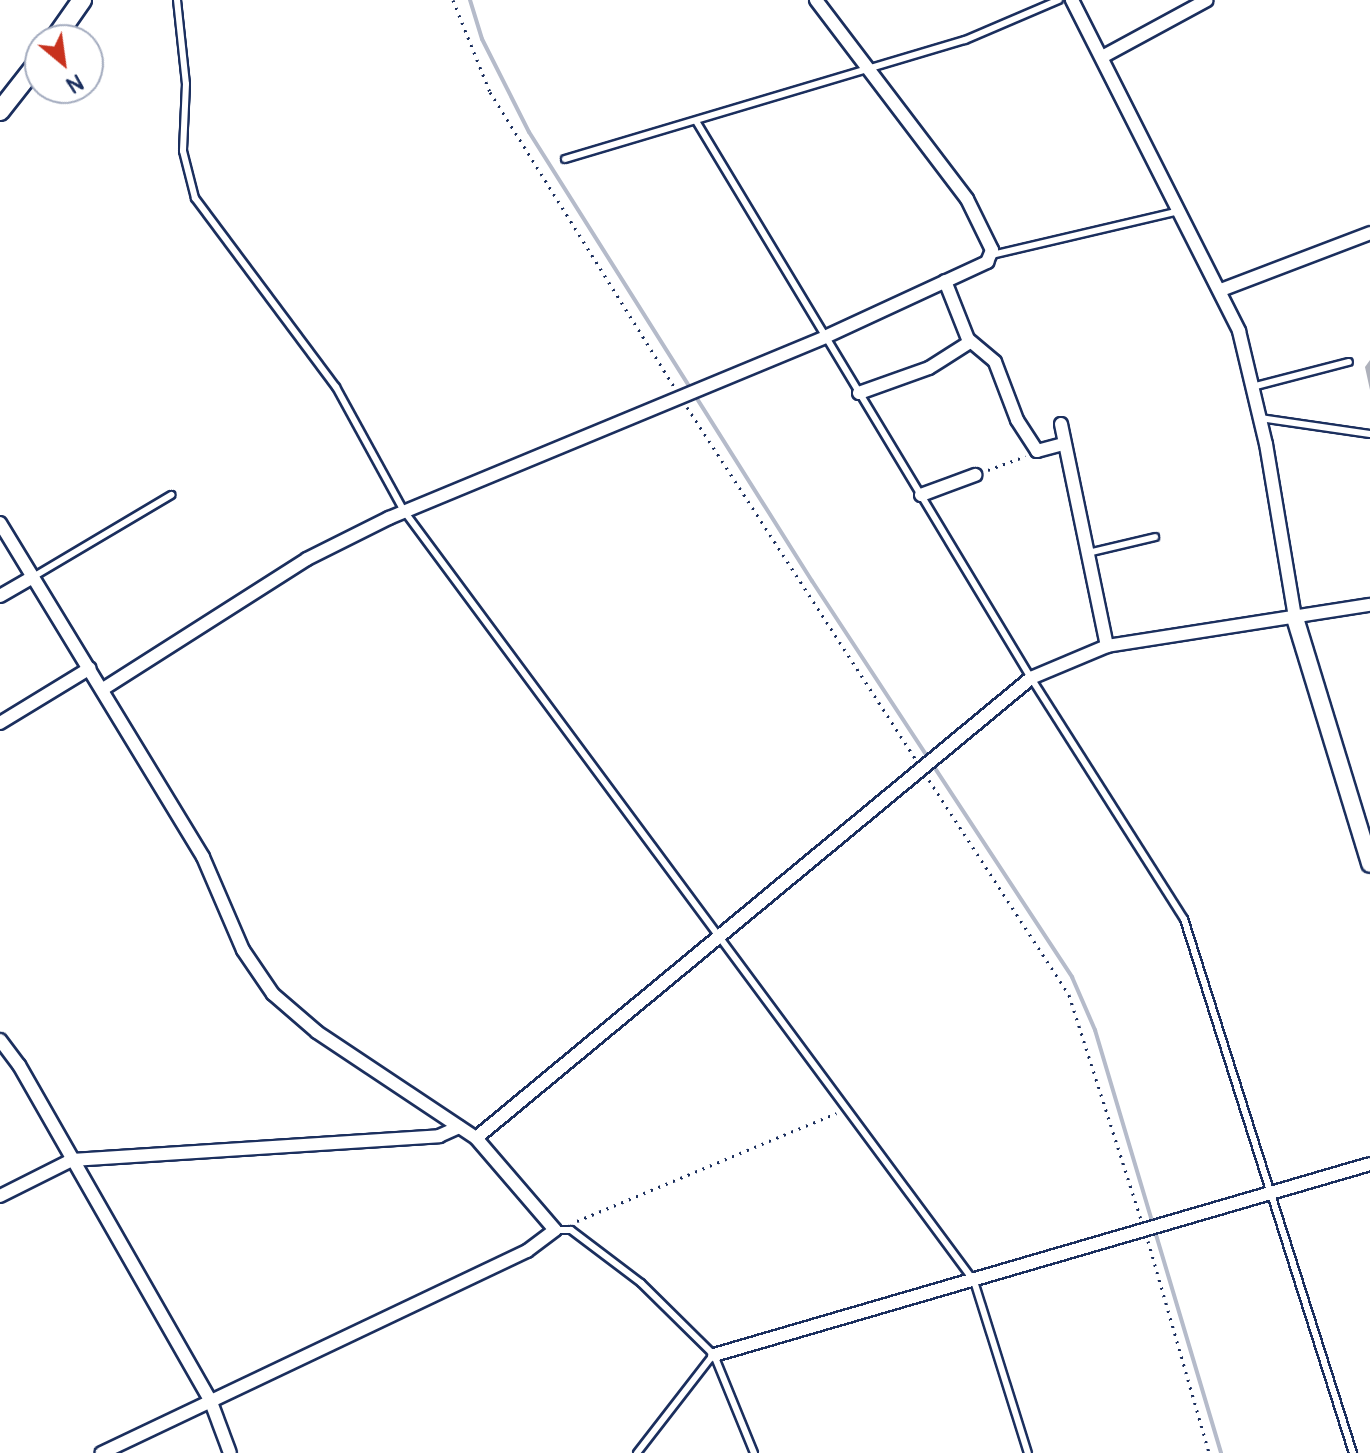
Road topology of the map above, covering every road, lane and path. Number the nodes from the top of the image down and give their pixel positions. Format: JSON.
{"nodes":[{"id":1,"x":82,"y":0,"type":"edge"},
{"id":2,"x":177,"y":0,"type":"edge"},
{"id":3,"x":453,"y":0,"type":"edge"},
{"id":4,"x":816,"y":0,"type":"edge"},
{"id":5,"x":1059,"y":0,"type":"edge"},
{"id":6,"x":1072,"y":0,"type":"edge"},
{"id":7,"x":1207,"y":0,"type":"edge"},
{"id":8,"x":65,"y":24,"type":"edge"},
{"id":9,"x":1102,"y":57,"type":"junction"},
{"id":10,"x":869,"y":70,"type":"junction"},
{"id":11,"x":24,"y":80,"type":"edge"},
{"id":12,"x":0,"y":111,"type":"edge"},
{"id":13,"x":696,"y":121,"type":"junction"},
{"id":14,"x":565,"y":159,"type":"dead end"},
{"id":15,"x":1176,"y":212,"type":"junction"},
{"id":16,"x":1370,"y":233,"type":"edge"},
{"id":17,"x":992,"y":255,"type":"junction"},
{"id":18,"x":945,"y":281,"type":"junction"},
{"id":19,"x":1221,"y":290,"type":"junction"},
{"id":20,"x":825,"y":337,"type":"junction"},
{"id":21,"x":970,"y":342,"type":"junction"},
{"id":22,"x":1349,"y":362,"type":"dead end"},
{"id":23,"x":1252,"y":387,"type":"junction"},
{"id":24,"x":859,"y":393,"type":"junction"},
{"id":25,"x":686,"y":396,"type":"junction"},
{"id":26,"x":1260,"y":418,"type":"junction"},
{"id":27,"x":1061,"y":424,"type":"dead end"},
{"id":28,"x":1370,"y":434,"type":"edge"},
{"id":29,"x":1064,"y":444,"type":"junction"},
{"id":30,"x":1037,"y":451,"type":"junction"},
{"id":31,"x":975,"y":475,"type":"joint"},
{"id":32,"x":171,"y":495,"type":"dead end"},
{"id":33,"x":921,"y":495,"type":"junction"},
{"id":34,"x":404,"y":511,"type":"junction"},
{"id":35,"x":0,"y":523,"type":"edge"},
{"id":36,"x":1155,"y":537,"type":"dead end"},
{"id":37,"x":1088,"y":553,"type":"junction"},
{"id":38,"x":33,"y":577,"type":"junction"},
{"id":39,"x":0,"y":596,"type":"edge"},
{"id":40,"x":1370,"y":605,"type":"edge"},
{"id":41,"x":1295,"y":618,"type":"junction"},
{"id":42,"x":1107,"y":646,"type":"junction"},
{"id":43,"x":90,"y":668,"type":"junction"},
{"id":44,"x":1031,"y":678,"type":"junction"},
{"id":45,"x":103,"y":689,"type":"junction"},
{"id":46,"x":0,"y":723,"type":"edge"},
{"id":47,"x":921,"y":768,"type":"junction"},
{"id":48,"x":1364,"y":826,"type":"edge"},
{"id":49,"x":1370,"y":864,"type":"edge"},
{"id":50,"x":721,"y":934,"type":"junction"},
{"id":51,"x":0,"y":1040,"type":"edge"},
{"id":52,"x":846,"y":1106,"type":"junction"},
{"id":53,"x":459,"y":1127,"type":"junction"},
{"id":54,"x":476,"y":1138,"type":"junction"},
{"id":55,"x":72,"y":1160,"type":"junction"},
{"id":56,"x":1370,"y":1164,"type":"edge"},
{"id":57,"x":1270,"y":1193,"type":"junction"},
{"id":58,"x":0,"y":1196,"type":"edge"},
{"id":59,"x":555,"y":1230,"type":"junction"},
{"id":60,"x":1145,"y":1230,"type":"junction"},
{"id":61,"x":974,"y":1281,"type":"junction"},
{"id":62,"x":714,"y":1355,"type":"junction"},
{"id":63,"x":211,"y":1402,"type":"junction"},
{"id":64,"x":102,"y":1453,"type":"edge"},
{"id":65,"x":230,"y":1453,"type":"edge"},
{"id":66,"x":637,"y":1453,"type":"edge"},
{"id":67,"x":754,"y":1453,"type":"edge"},
{"id":68,"x":1028,"y":1453,"type":"edge"},
{"id":69,"x":1209,"y":1453,"type":"edge"},
{"id":70,"x":1353,"y":1453,"type":"edge"}],
"edges":[{"from":1,"to":8,"type":"main road"},
{"from":2,"to":34,"type":"lane"},
{"from":3,"to":25,"type":"path"},
{"from":4,"to":10,"type":"street"},
{"from":5,"to":10,"type":"lane"},
{"from":6,"to":9,"type":"street"},
{"from":7,"to":9,"type":"street"},
{"from":9,"to":15,"type":"street"},
{"from":10,"to":13,"type":"lane"},
{"from":10,"to":17,"type":"street"},
{"from":11,"to":12,"type":"main road"},
{"from":13,"to":14,"type":"lane"},
{"from":13,"to":20,"type":"lane"},
{"from":15,"to":17,"type":"lane"},
{"from":15,"to":19,"type":"street"},
{"from":16,"to":19,"type":"street"},
{"from":17,"to":18,"type":"street"},
{"from":18,"to":20,"type":"street"},
{"from":18,"to":21,"type":"street"},
{"from":19,"to":23,"type":"street"},
{"from":20,"to":24,"type":"lane"},
{"from":20,"to":25,"type":"street"},
{"from":21,"to":24,"type":"street"},
{"from":21,"to":30,"type":"street"},
{"from":22,"to":23,"type":"lane"},
{"from":23,"to":26,"type":"street"},
{"from":24,"to":33,"type":"lane"},
{"from":25,"to":34,"type":"street"},
{"from":25,"to":47,"type":"path"},
{"from":26,"to":28,"type":"lane"},
{"from":26,"to":41,"type":"street"},
{"from":27,"to":29,"type":"street"},
{"from":29,"to":30,"type":"street"},
{"from":29,"to":37,"type":"street"},
{"from":30,"to":31,"type":"path"},
{"from":31,"to":33,"type":"street"},
{"from":32,"to":38,"type":"lane"},
{"from":33,"to":44,"type":"lane"},
{"from":34,"to":45,"type":"street"},
{"from":34,"to":50,"type":"lane"},
{"from":35,"to":38,"type":"street"},
{"from":36,"to":37,"type":"lane"},
{"from":37,"to":42,"type":"street"},
{"from":38,"to":39,"type":"street"},
{"from":38,"to":43,"type":"street"},
{"from":40,"to":41,"type":"street"},
{"from":41,"to":42,"type":"street"},
{"from":41,"to":48,"type":"street"},
{"from":42,"to":44,"type":"street"},
{"from":43,"to":45,"type":"street"},
{"from":43,"to":46,"type":"street"},
{"from":44,"to":47,"type":"street"},
{"from":44,"to":57,"type":"lane"},
{"from":45,"to":53,"type":"street"},
{"from":47,"to":50,"type":"street"},
{"from":47,"to":60,"type":"path"},
{"from":48,"to":49,"type":"street"},
{"from":50,"to":52,"type":"lane"},
{"from":50,"to":54,"type":"street"},
{"from":51,"to":55,"type":"street"},
{"from":52,"to":59,"type":"path"},
{"from":52,"to":61,"type":"lane"},
{"from":53,"to":54,"type":"street"},
{"from":53,"to":55,"type":"street"},
{"from":54,"to":59,"type":"street"},
{"from":55,"to":58,"type":"street"},
{"from":55,"to":63,"type":"street"},
{"from":56,"to":57,"type":"street"},
{"from":57,"to":60,"type":"street"},
{"from":57,"to":70,"type":"lane"},
{"from":59,"to":62,"type":"lane"},
{"from":59,"to":63,"type":"street"},
{"from":60,"to":61,"type":"street"},
{"from":60,"to":69,"type":"path"},
{"from":61,"to":62,"type":"street"},
{"from":61,"to":68,"type":"lane"},
{"from":62,"to":66,"type":"lane"},
{"from":62,"to":67,"type":"lane"},
{"from":63,"to":64,"type":"street"},
{"from":63,"to":65,"type":"street"}]}
